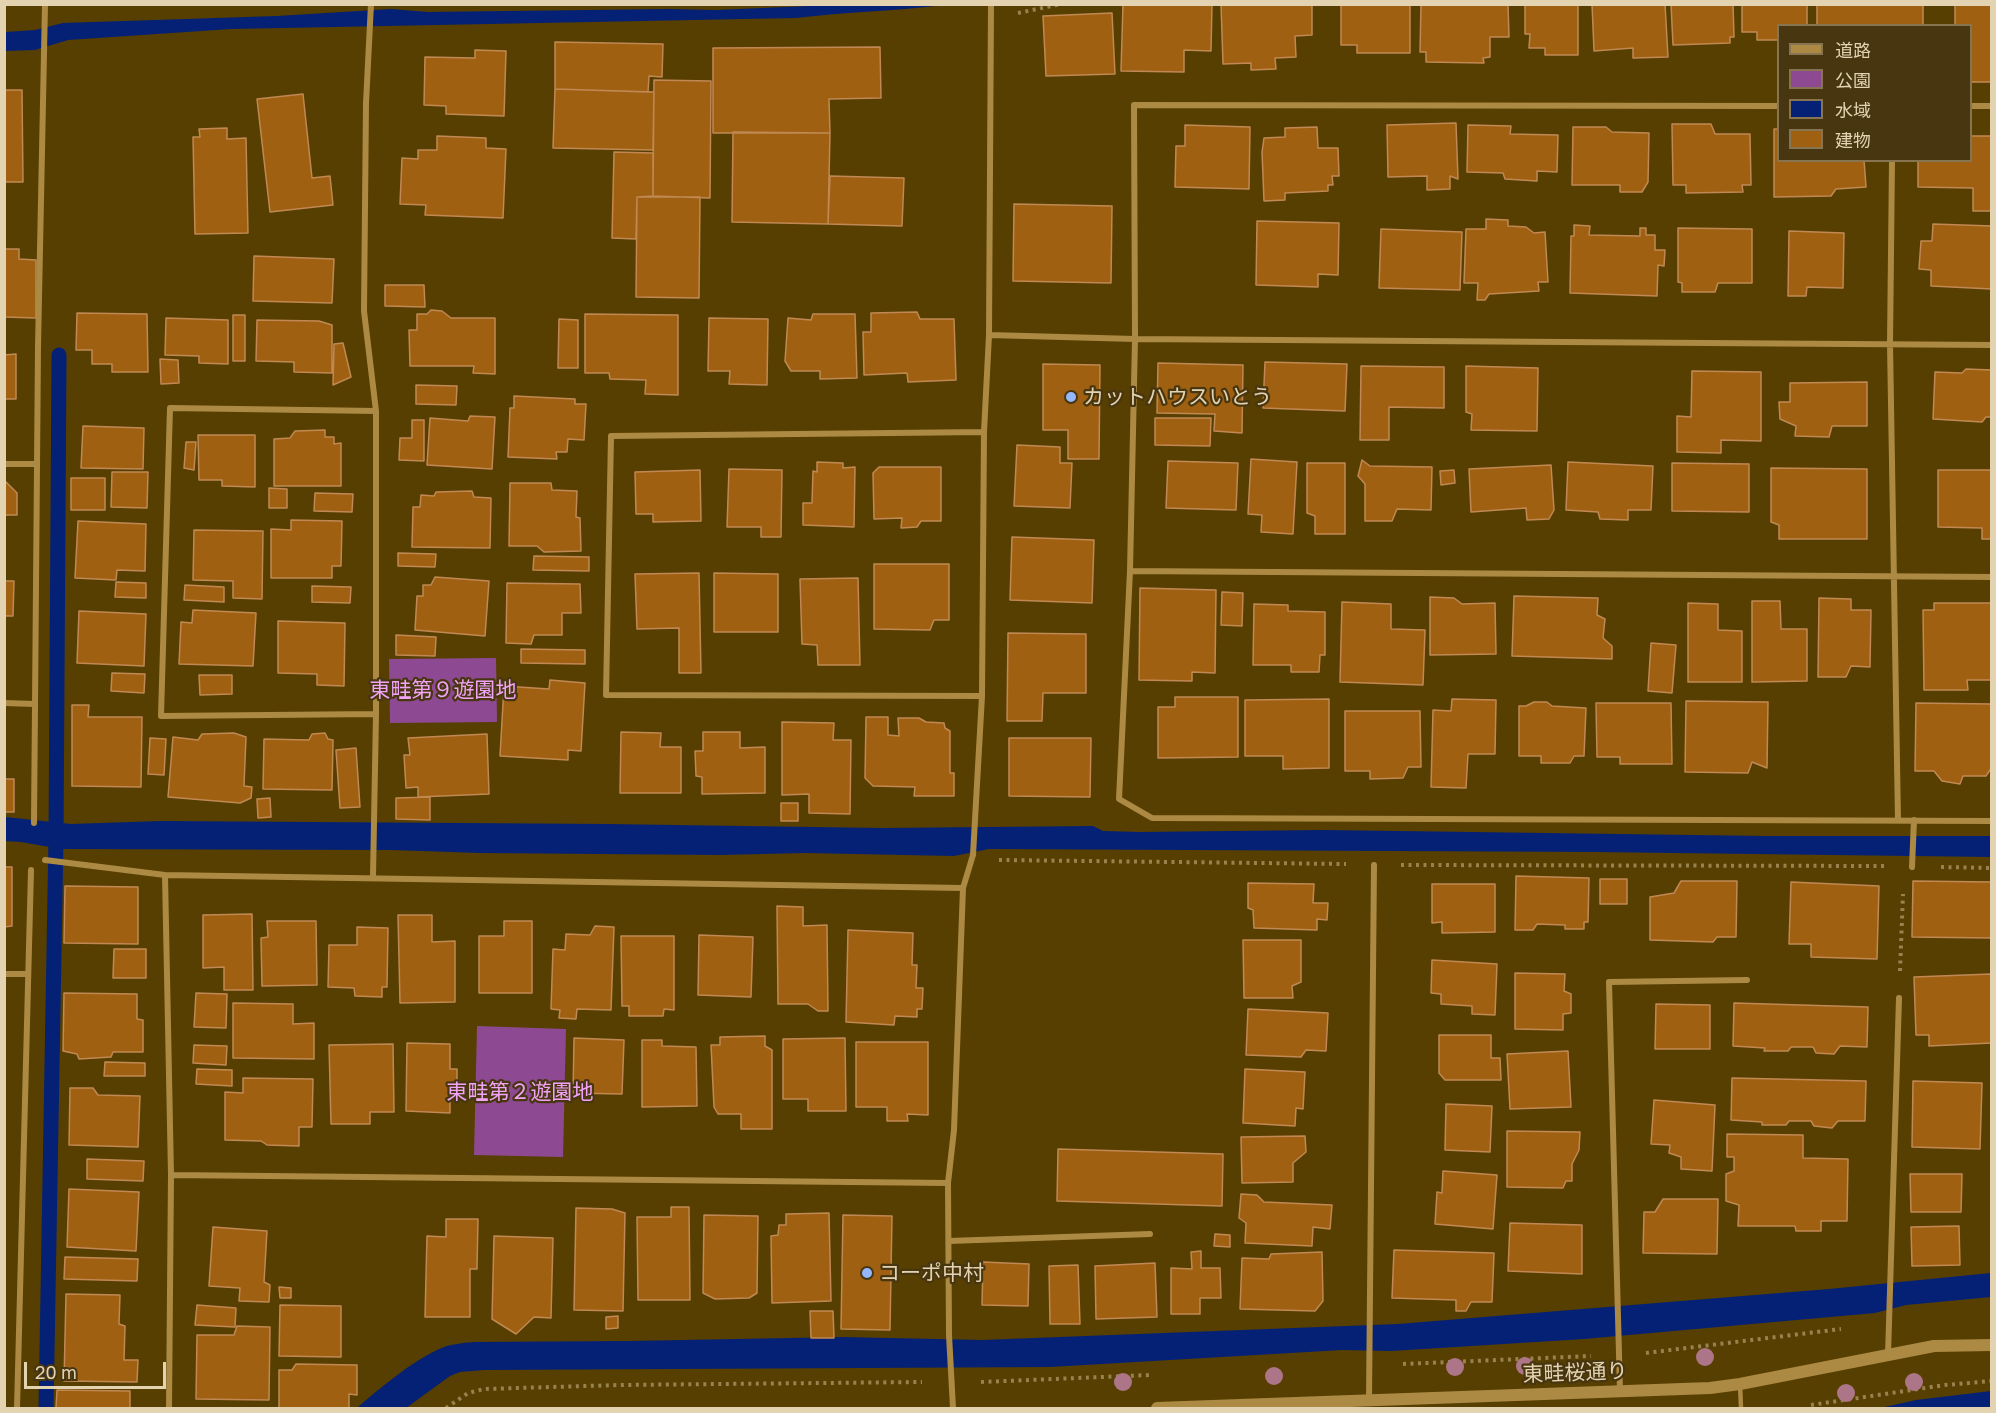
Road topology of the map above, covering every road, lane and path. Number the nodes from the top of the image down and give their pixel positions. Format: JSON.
{"nodes":[{"id":1,"x":45,"y":4,"type":"edge"},
{"id":2,"x":1061,"y":4,"type":"edge"},
{"id":3,"x":991,"y":6,"type":"edge"},
{"id":4,"x":371,"y":7,"type":"edge"},
{"id":5,"x":991,"y":18,"type":"junction"},
{"id":6,"x":1777,"y":106,"type":"edge"},
{"id":7,"x":1972,"y":106,"type":"edge"},
{"id":8,"x":1992,"y":106,"type":"edge"},
{"id":9,"x":1892,"y":162,"type":"edge"},
{"id":10,"x":989,"y":335,"type":"junction"},
{"id":11,"x":1135,"y":339,"type":"junction"},
{"id":12,"x":1890,"y":344,"type":"junction"},
{"id":13,"x":1992,"y":345,"type":"edge"},
{"id":14,"x":376,"y":411,"type":"junction"},
{"id":15,"x":984,"y":432,"type":"junction"},
{"id":16,"x":4,"y":464,"type":"edge"},
{"id":17,"x":37,"y":464,"type":"junction"},
{"id":18,"x":1130,"y":571,"type":"junction"},
{"id":19,"x":1894,"y":576,"type":"junction"},
{"id":20,"x":1992,"y":577,"type":"edge"},
{"id":21,"x":982,"y":696,"type":"junction"},
{"id":22,"x":4,"y":703,"type":"edge"},
{"id":23,"x":35,"y":704,"type":"junction"},
{"id":24,"x":376,"y":714,"type":"junction"},
{"id":25,"x":1898,"y":820,"type":"junction"},
{"id":26,"x":1914,"y":820,"type":"junction"},
{"id":27,"x":1992,"y":821,"type":"edge"},
{"id":28,"x":34,"y":823,"type":"dead end"},
{"id":29,"x":972,"y":857,"type":"junction"},
{"id":30,"x":45,"y":860,"type":"dead end"},
{"id":31,"x":1374,"y":865,"type":"junction"},
{"id":32,"x":1904,"y":866,"type":"junction"},
{"id":33,"x":1912,"y":867,"type":"junction"},
{"id":34,"x":1992,"y":868,"type":"edge"},
{"id":35,"x":31,"y":870,"type":"dead end"},
{"id":36,"x":165,"y":875,"type":"junction"},
{"id":37,"x":372,"y":877,"type":"junction"},
{"id":38,"x":963,"y":888,"type":"junction"},
{"id":39,"x":4,"y":974,"type":"edge"},
{"id":40,"x":28,"y":974,"type":"junction"},
{"id":41,"x":1747,"y":980,"type":"dead end"},
{"id":42,"x":1899,"y":998,"type":"joint"},
{"id":43,"x":171,"y":1175,"type":"junction"},
{"id":44,"x":948,"y":1183,"type":"junction"},
{"id":45,"x":1150,"y":1234,"type":"dead end"},
{"id":46,"x":949,"y":1241,"type":"junction"},
{"id":47,"x":1889,"y":1323,"type":"junction"},
{"id":48,"x":1992,"y":1345,"type":"edge"},
{"id":49,"x":1618,"y":1355,"type":"junction"},
{"id":50,"x":1888,"y":1355,"type":"junction"},
{"id":51,"x":1369,"y":1366,"type":"junction"},
{"id":52,"x":1151,"y":1375,"type":"dead end"},
{"id":53,"x":1992,"y":1381,"type":"edge"},
{"id":54,"x":951,"y":1382,"type":"junction"},
{"id":55,"x":1740,"y":1384,"type":"junction"},
{"id":56,"x":1620,"y":1391,"type":"junction"},
{"id":57,"x":1369,"y":1400,"type":"junction"},
{"id":58,"x":1260,"y":1406,"type":"edge"},
{"id":59,"x":1802,"y":1407,"type":"dead end"},
{"id":60,"x":17,"y":1408,"type":"edge"},
{"id":61,"x":169,"y":1408,"type":"edge"},
{"id":62,"x":446,"y":1408,"type":"edge"},
{"id":63,"x":952,"y":1408,"type":"edge"},
{"id":64,"x":1157,"y":1408,"type":"edge"},
{"id":65,"x":1741,"y":1408,"type":"edge"}],
"edges":[{"from":1,"to":17,"type":"street"},
{"from":2,"to":5,"type":"path"},
{"from":3,"to":5,"type":"street"},
{"from":4,"to":14,"type":"street"},
{"from":5,"to":10,"type":"street"},
{"from":6,"to":11,"type":"street"},
{"from":7,"to":8,"type":"street"},
{"from":9,"to":12,"type":"street"},
{"from":10,"to":11,"type":"street"},
{"from":10,"to":15,"type":"street"},
{"from":11,"to":12,"type":"street"},
{"from":11,"to":18,"type":"street"},
{"from":12,"to":13,"type":"street"},
{"from":12,"to":19,"type":"street"},
{"from":14,"to":24,"type":"street"},
{"from":14,"to":24,"type":"street"},
{"from":15,"to":21,"type":"street"},
{"from":15,"to":21,"type":"street"},
{"from":16,"to":17,"type":"street"},
{"from":17,"to":23,"type":"street"},
{"from":18,"to":19,"type":"street"},
{"from":18,"to":25,"type":"street"},
{"from":19,"to":20,"type":"street"},
{"from":19,"to":25,"type":"street"},
{"from":21,"to":29,"type":"street"},
{"from":22,"to":23,"type":"street"},
{"from":23,"to":28,"type":"street"},
{"from":24,"to":37,"type":"street"},
{"from":25,"to":26,"type":"street"},
{"from":26,"to":27,"type":"street"},
{"from":26,"to":33,"type":"street"},
{"from":29,"to":31,"type":"path"},
{"from":29,"to":38,"type":"street"},
{"from":30,"to":36,"type":"street"},
{"from":31,"to":32,"type":"path"},
{"from":31,"to":51,"type":"street"},
{"from":32,"to":33,"type":"path"},
{"from":32,"to":42,"type":"path"},
{"from":33,"to":34,"type":"path"},
{"from":35,"to":40,"type":"street"},
{"from":36,"to":37,"type":"street"},
{"from":36,"to":43,"type":"street"},
{"from":37,"to":38,"type":"street"},
{"from":38,"to":44,"type":"street"},
{"from":39,"to":40,"type":"street"},
{"from":40,"to":60,"type":"street"},
{"from":41,"to":49,"type":"street"},
{"from":42,"to":47,"type":"street"},
{"from":43,"to":44,"type":"street"},
{"from":43,"to":61,"type":"street"},
{"from":44,"to":46,"type":"street"},
{"from":45,"to":46,"type":"street"},
{"from":46,"to":54,"type":"street"},
{"from":47,"to":49,"type":"path"},
{"from":47,"to":50,"type":"street"},
{"from":48,"to":50,"type":"street","name":"東畦桜通り"},
{"from":49,"to":51,"type":"path"},
{"from":49,"to":56,"type":"street"},
{"from":50,"to":55,"type":"street","name":"東畦桜通り"},
{"from":51,"to":57,"type":"street"},
{"from":52,"to":54,"type":"path"},
{"from":53,"to":59,"type":"path"},
{"from":54,"to":62,"type":"path"},
{"from":54,"to":63,"type":"street"},
{"from":55,"to":56,"type":"street","name":"東畦桜通り"},
{"from":55,"to":65,"type":"lane"},
{"from":56,"to":57,"type":"street","name":"東畦桜通り"},
{"from":57,"to":58,"type":"street","name":"東畦桜通り"},
{"from":58,"to":64,"type":"street","name":"東畦桜通り"}]}
